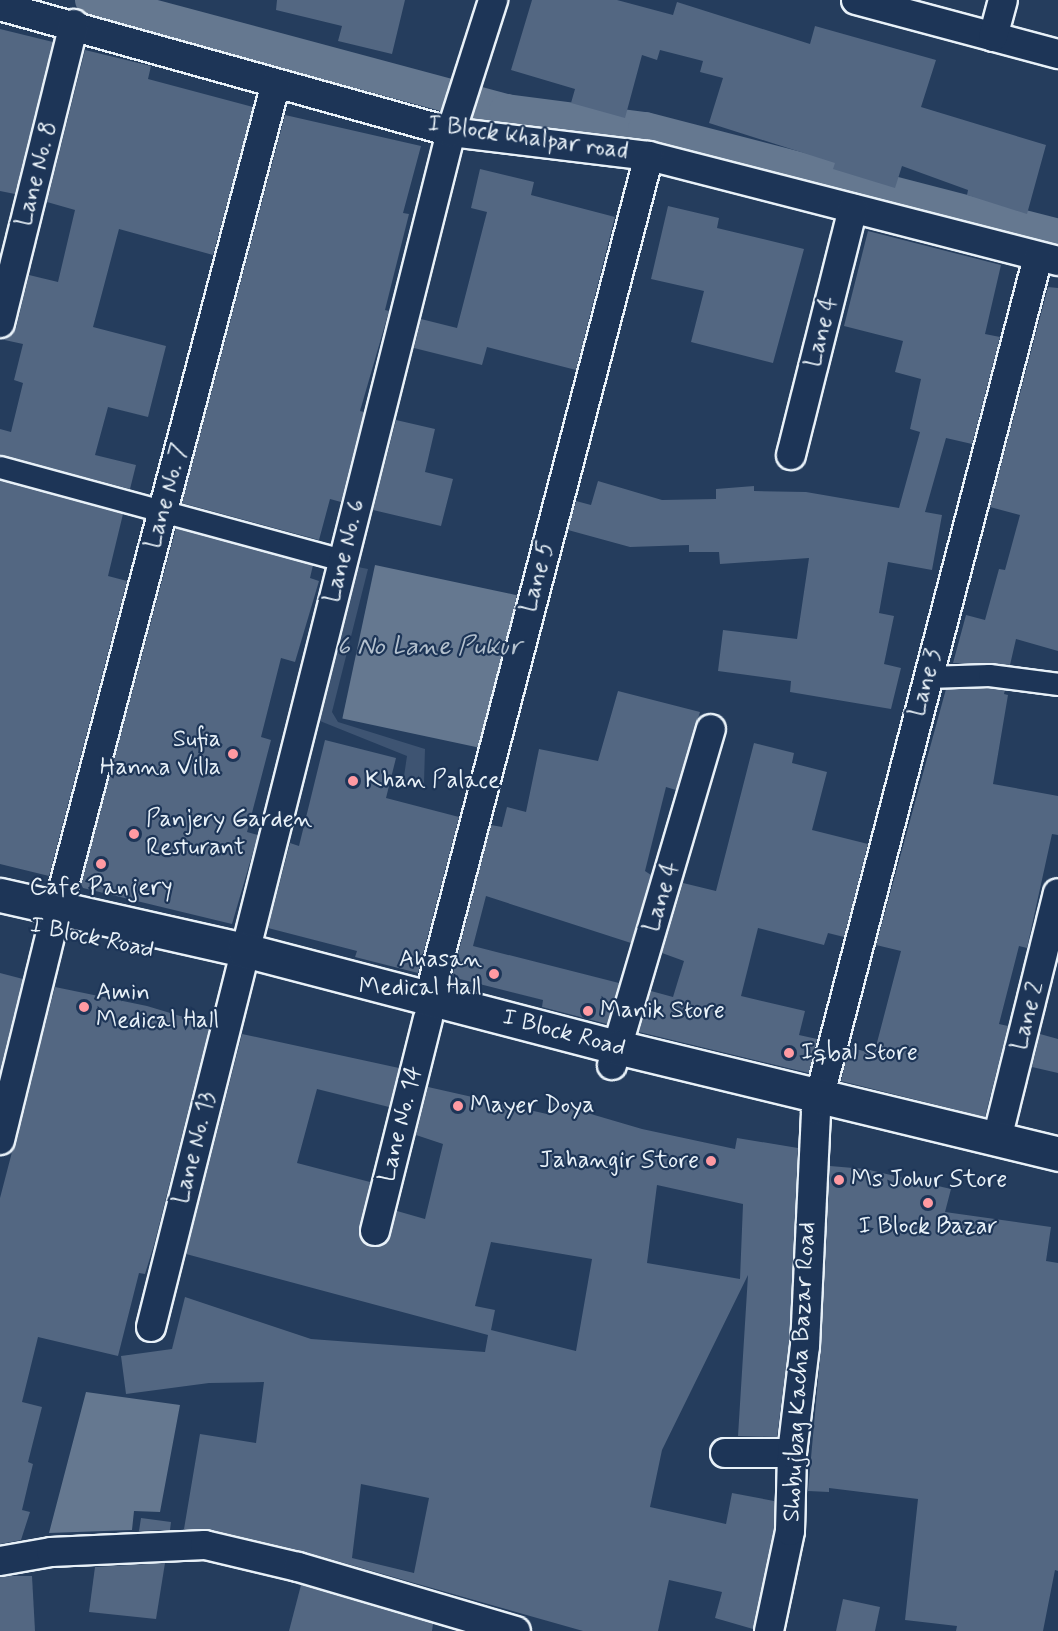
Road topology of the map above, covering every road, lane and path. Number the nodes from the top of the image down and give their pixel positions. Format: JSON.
{"nodes":[{"id":1,"x":493,"y":0,"type":"edge"},
{"id":2,"x":856,"y":0,"type":"edge"},
{"id":3,"x":1003,"y":0,"type":"edge"},
{"id":4,"x":0,"y":6,"type":"edge"},
{"id":5,"x":74,"y":24,"type":"junction"},
{"id":6,"x":993,"y":37,"type":"junction"},
{"id":7,"x":1058,"y":54,"type":"edge"},
{"id":8,"x":276,"y":83,"type":"junction"},
{"id":9,"x":451,"y":132,"type":"junction"},
{"id":10,"x":650,"y":156,"type":"junction"},
{"id":11,"x":853,"y":209,"type":"junction"},
{"id":12,"x":1048,"y":259,"type":"edge"},
{"id":13,"x":0,"y":323,"type":"edge"},
{"id":14,"x":791,"y":454,"type":"dead end"},
{"id":15,"x":0,"y":467,"type":"edge"},
{"id":16,"x":163,"y":513,"type":"junction"},
{"id":17,"x":343,"y":560,"type":"junction"},
{"id":18,"x":928,"y":677,"type":"junction"},
{"id":19,"x":1058,"y":684,"type":"edge"},
{"id":20,"x":711,"y":729,"type":"dead end"},
{"id":21,"x":1058,"y":893,"type":"edge"},
{"id":22,"x":0,"y":896,"type":"edge"},
{"id":23,"x":0,"y":918,"type":"edge"},
{"id":24,"x":55,"y":918,"type":"junction"},
{"id":25,"x":242,"y":960,"type":"junction"},
{"id":26,"x":428,"y":1008,"type":"junction"},
{"id":27,"x":614,"y":1056,"type":"junction"},
{"id":28,"x":817,"y":1103,"type":"junction"},
{"id":29,"x":997,"y":1139,"type":"junction"},
{"id":30,"x":0,"y":1140,"type":"edge"},
{"id":31,"x":1058,"y":1154,"type":"edge"},
{"id":32,"x":1058,"y":1173,"type":"edge"},
{"id":33,"x":375,"y":1231,"type":"dead end"},
{"id":34,"x":151,"y":1327,"type":"dead end"},
{"id":35,"x":725,"y":1453,"type":"dead end"},
{"id":36,"x":792,"y":1453,"type":"junction"},
{"id":37,"x":0,"y":1561,"type":"edge"},
{"id":38,"x":516,"y":1631,"type":"edge"},
{"id":39,"x":769,"y":1631,"type":"edge"}],
"edges":[{"from":1,"to":9,"type":"street","name":"Lane No. 6"},
{"from":2,"to":6,"type":"street"},
{"from":3,"to":6,"type":"street"},
{"from":4,"to":5,"type":"street","name":"I Block khalpar road"},
{"from":5,"to":8,"type":"street","name":"I Block khalpar road"},
{"from":5,"to":13,"type":"street","name":"Lane No. 8"},
{"from":6,"to":7,"type":"street"},
{"from":8,"to":9,"type":"street","name":"I Block khalpar road"},
{"from":8,"to":16,"type":"street","name":"Lane No. 7"},
{"from":9,"to":10,"type":"street","name":"I Block khalpar road"},
{"from":9,"to":17,"type":"street","name":"Lane No. 6"},
{"from":10,"to":11,"type":"street","name":"I Block khalpar road"},
{"from":10,"to":26,"type":"street","name":"Lane 5"},
{"from":11,"to":12,"type":"street","name":"I Block khalpar road"},
{"from":11,"to":14,"type":"street","name":"Lane 4"},
{"from":12,"to":18,"type":"street","name":"Lane 3"},
{"from":15,"to":16,"type":"street"},
{"from":16,"to":17,"type":"street"},
{"from":16,"to":24,"type":"street","name":"Lane No. 7"},
{"from":17,"to":25,"type":"street","name":"Lane No. 6"},
{"from":18,"to":19,"type":"street"},
{"from":18,"to":28,"type":"street","name":"Lane 3"},
{"from":20,"to":27,"type":"street","name":"Lane 4"},
{"from":21,"to":29,"type":"street","name":"Lane 2"},
{"from":22,"to":24,"type":"street","name":"I Block Road"},
{"from":23,"to":24,"type":"street","name":"I Block Road"},
{"from":24,"to":25,"type":"street","name":"I Block Road"},
{"from":24,"to":30,"type":"street","name":"Lane No. 7"},
{"from":25,"to":26,"type":"street","name":"I Block Road"},
{"from":25,"to":34,"type":"street","name":"Lane No. 13"},
{"from":26,"to":27,"type":"street","name":"I Block Road"},
{"from":26,"to":33,"type":"street","name":"Lane No. 14"},
{"from":27,"to":28,"type":"street","name":"I Block Road"},
{"from":28,"to":29,"type":"street","name":"I Block Road"},
{"from":28,"to":32,"type":"street","name":"I Block Road"},
{"from":28,"to":36,"type":"street","name":"Shobujbag Kacha Bazar Road"},
{"from":29,"to":31,"type":"street","name":"I Block Road"},
{"from":35,"to":36,"type":"street"},
{"from":36,"to":39,"type":"street","name":"Shobujbag Kacha Bazar Road"},
{"from":37,"to":38,"type":"street"}]}
